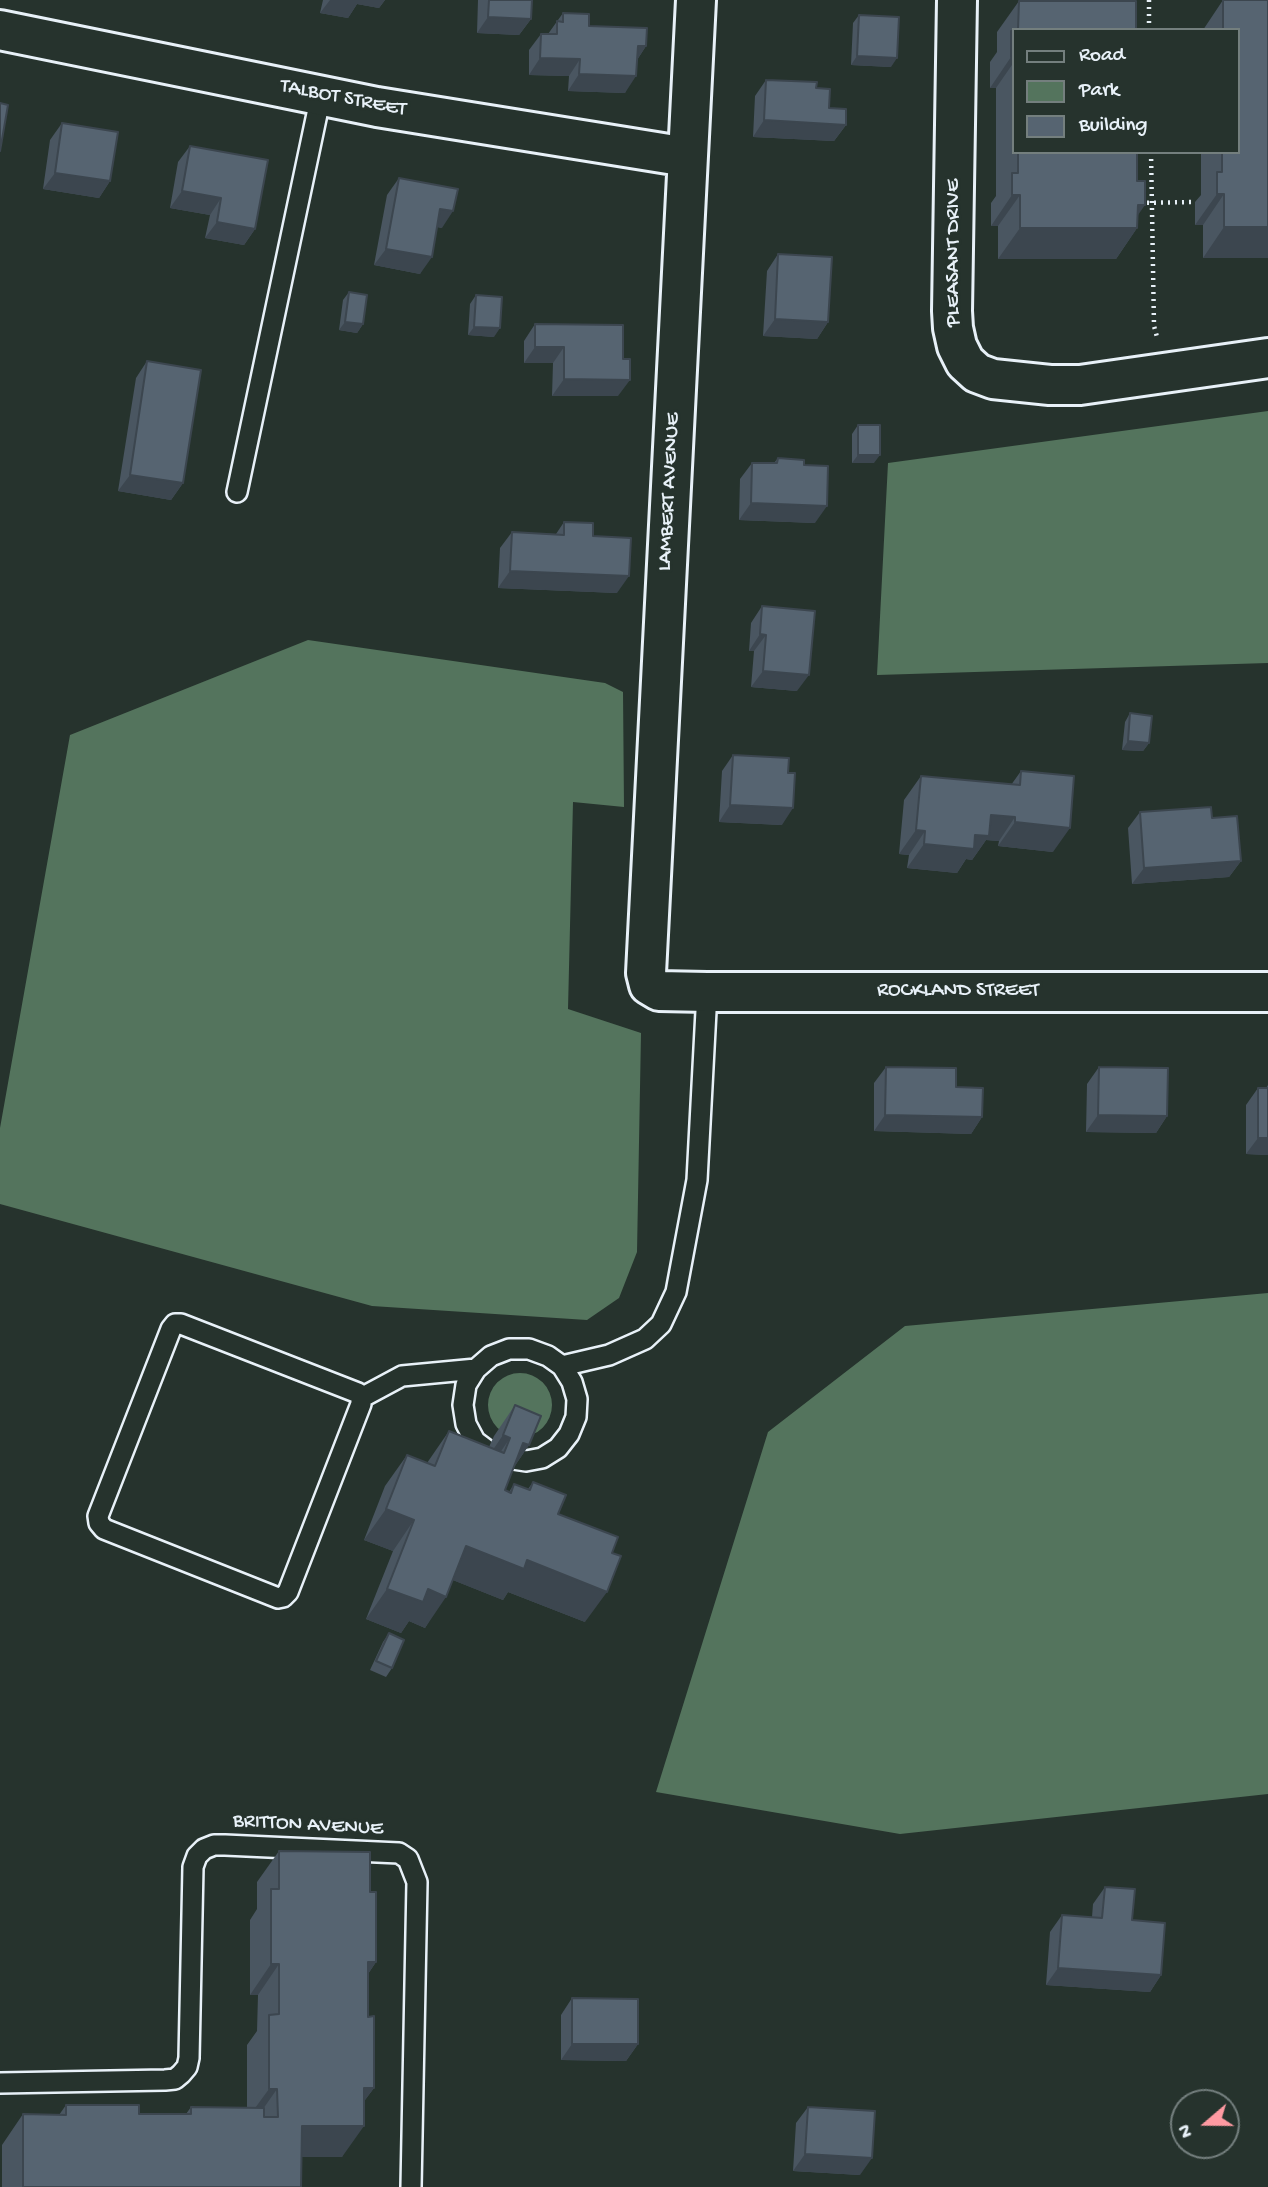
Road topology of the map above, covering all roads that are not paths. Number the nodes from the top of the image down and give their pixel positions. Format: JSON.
{"nodes":[{"id":1,"x":696,"y":0,"type":"edge"},
{"id":2,"x":957,"y":0,"type":"edge"},
{"id":3,"x":0,"y":30,"type":"edge"},
{"id":4,"x":321,"y":95,"type":"junction"},
{"id":5,"x":687,"y":157,"type":"junction"},
{"id":6,"x":1268,"y":358,"type":"edge"},
{"id":7,"x":237,"y":492,"type":"dead end"},
{"id":8,"x":649,"y":985,"type":"joint"},
{"id":9,"x":707,"y":992,"type":"junction"},
{"id":10,"x":1268,"y":992,"type":"edge"},
{"id":11,"x":562,"y":1367,"type":"junction"},
{"id":12,"x":476,"y":1368,"type":"junction"},
{"id":13,"x":361,"y":1398,"type":"junction"},
{"id":14,"x":488,"y":1450,"type":"edge"},
{"id":15,"x":513,"y":1459,"type":"edge"},
{"id":16,"x":0,"y":2082,"type":"edge"},
{"id":17,"x":411,"y":2187,"type":"edge"}],
"edges":[{"from":1,"to":5,"type":"street","name":"LAMBERT AVENUE"},
{"from":2,"to":6,"type":"street","name":"PLEASANT DRIVE"},
{"from":3,"to":4,"type":"street","name":"TALBOT STREET"},
{"from":4,"to":5,"type":"street","name":"TALBOT STREET"},
{"from":4,"to":7,"type":"lane"},
{"from":5,"to":8,"type":"street","name":"LAMBERT AVENUE"},
{"from":8,"to":9,"type":"street","name":"ROCKLAND STREET"},
{"from":9,"to":10,"type":"street","name":"ROCKLAND STREET"},
{"from":9,"to":11,"type":"lane"},
{"from":11,"to":12,"type":"lane"},
{"from":11,"to":15,"type":"lane"},
{"from":12,"to":13,"type":"lane"},
{"from":12,"to":14,"type":"lane"},
{"from":13,"to":13,"type":"lane"},
{"from":16,"to":17,"type":"lane","name":"BRITTON AVENUE"}]}
